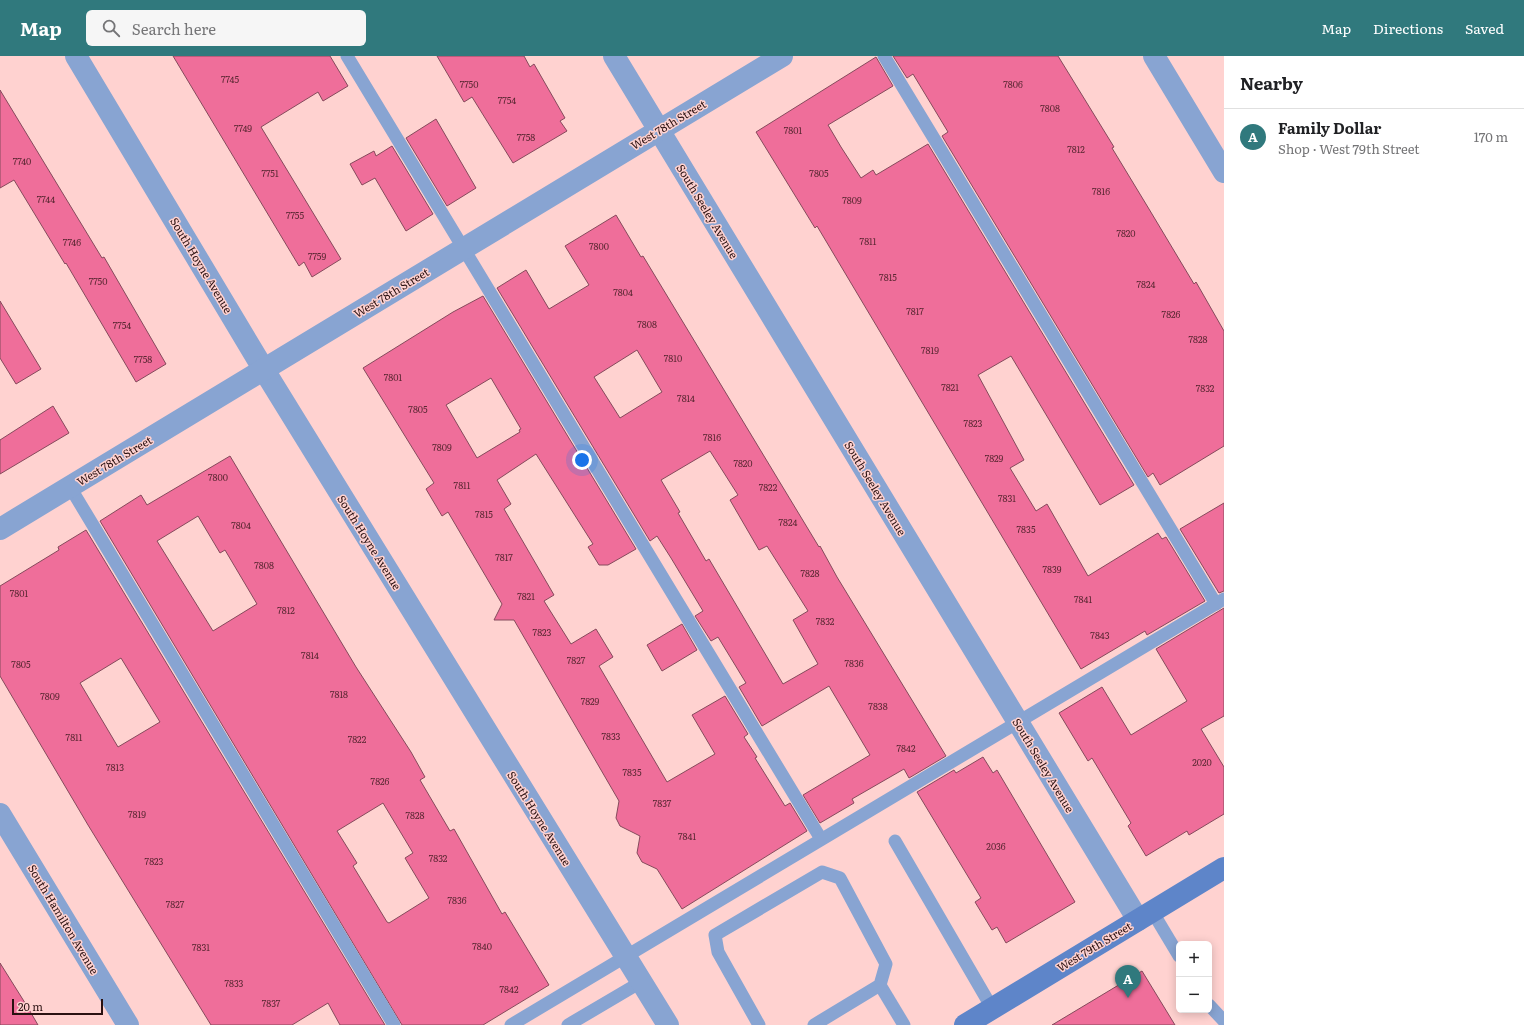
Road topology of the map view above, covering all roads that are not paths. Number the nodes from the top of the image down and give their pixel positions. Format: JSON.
{"nodes":[{"id":1,"x":76,"y":56,"type":"edge"},
{"id":2,"x":347,"y":56,"type":"edge"},
{"id":3,"x":614,"y":56,"type":"edge"},
{"id":4,"x":782,"y":56,"type":"edge"},
{"id":5,"x":884,"y":56,"type":"edge"},
{"id":6,"x":1154,"y":56,"type":"edge"},
{"id":7,"x":659,"y":129,"type":"junction"},
{"id":8,"x":1224,"y":172,"type":"edge"},
{"id":9,"x":463,"y":249,"type":"junction"},
{"id":10,"x":264,"y":370,"type":"junction"},
{"id":11,"x":70,"y":487,"type":"junction"},
{"id":12,"x":0,"y":529,"type":"edge"},
{"id":13,"x":1220,"y":601,"type":"edge"},
{"id":14,"x":1017,"y":721,"type":"junction"},
{"id":15,"x":0,"y":814,"type":"edge"},
{"id":16,"x":821,"y":839,"type":"junction"},
{"id":17,"x":895,"y":841,"type":"dead end"},
{"id":18,"x":1224,"y":868,"type":"edge"},
{"id":19,"x":1145,"y":916,"type":"junction"},
{"id":20,"x":1176,"y":952,"type":"edge"},
{"id":21,"x":626,"y":956,"type":"junction"},
{"id":22,"x":641,"y":982,"type":"junction"},
{"id":23,"x":880,"y":985,"type":"junction"},
{"id":24,"x":992,"y":1008,"type":"junction"},
{"id":25,"x":1212,"y":1008,"type":"edge"},
{"id":26,"x":1224,"y":1021,"type":"edge"},
{"id":27,"x":128,"y":1025,"type":"edge"},
{"id":28,"x":394,"y":1025,"type":"edge"},
{"id":29,"x":511,"y":1025,"type":"edge"},
{"id":30,"x":568,"y":1025,"type":"edge"},
{"id":31,"x":668,"y":1025,"type":"edge"},
{"id":32,"x":759,"y":1025,"type":"edge"},
{"id":33,"x":814,"y":1025,"type":"edge"},
{"id":34,"x":904,"y":1025,"type":"edge"},
{"id":35,"x":965,"y":1025,"type":"edge"}],
"edges":[{"from":1,"to":10,"type":"street","name":"South Hoyne Avenue"},
{"from":2,"to":9,"type":"lane"},
{"from":3,"to":7,"type":"street","name":"South Seeley Avenue"},
{"from":4,"to":7,"type":"street","name":"West 78th Street"},
{"from":5,"to":13,"type":"lane"},
{"from":6,"to":8,"type":"street"},
{"from":7,"to":9,"type":"street","name":"West 78th Street"},
{"from":7,"to":14,"type":"street","name":"South Seeley Avenue"},
{"from":9,"to":10,"type":"street","name":"West 78th Street"},
{"from":9,"to":16,"type":"lane"},
{"from":10,"to":11,"type":"street","name":"West 78th Street"},
{"from":10,"to":21,"type":"street","name":"South Hoyne Avenue"},
{"from":11,"to":12,"type":"street","name":"West 78th Street"},
{"from":11,"to":28,"type":"lane"},
{"from":13,"to":14,"type":"lane"},
{"from":14,"to":16,"type":"lane"},
{"from":14,"to":19,"type":"street","name":"South Seeley Avenue"},
{"from":15,"to":27,"type":"street","name":"South Hamilton Avenue"},
{"from":16,"to":21,"type":"lane"},
{"from":17,"to":24,"type":"lane"},
{"from":18,"to":19,"type":"main road","name":"West 79th Street"},
{"from":19,"to":20,"type":"lane"},
{"from":19,"to":24,"type":"main road","name":"West 79th Street"},
{"from":21,"to":22,"type":"street","name":"South Hoyne Avenue"},
{"from":21,"to":29,"type":"lane"},
{"from":22,"to":30,"type":"lane"},
{"from":22,"to":31,"type":"street","name":"South Hoyne Avenue"},
{"from":23,"to":32,"type":"lane"},
{"from":23,"to":33,"type":"lane"},
{"from":23,"to":34,"type":"lane"},
{"from":24,"to":35,"type":"main road","name":"West 79th Street"},
{"from":25,"to":26,"type":"lane"}]}
